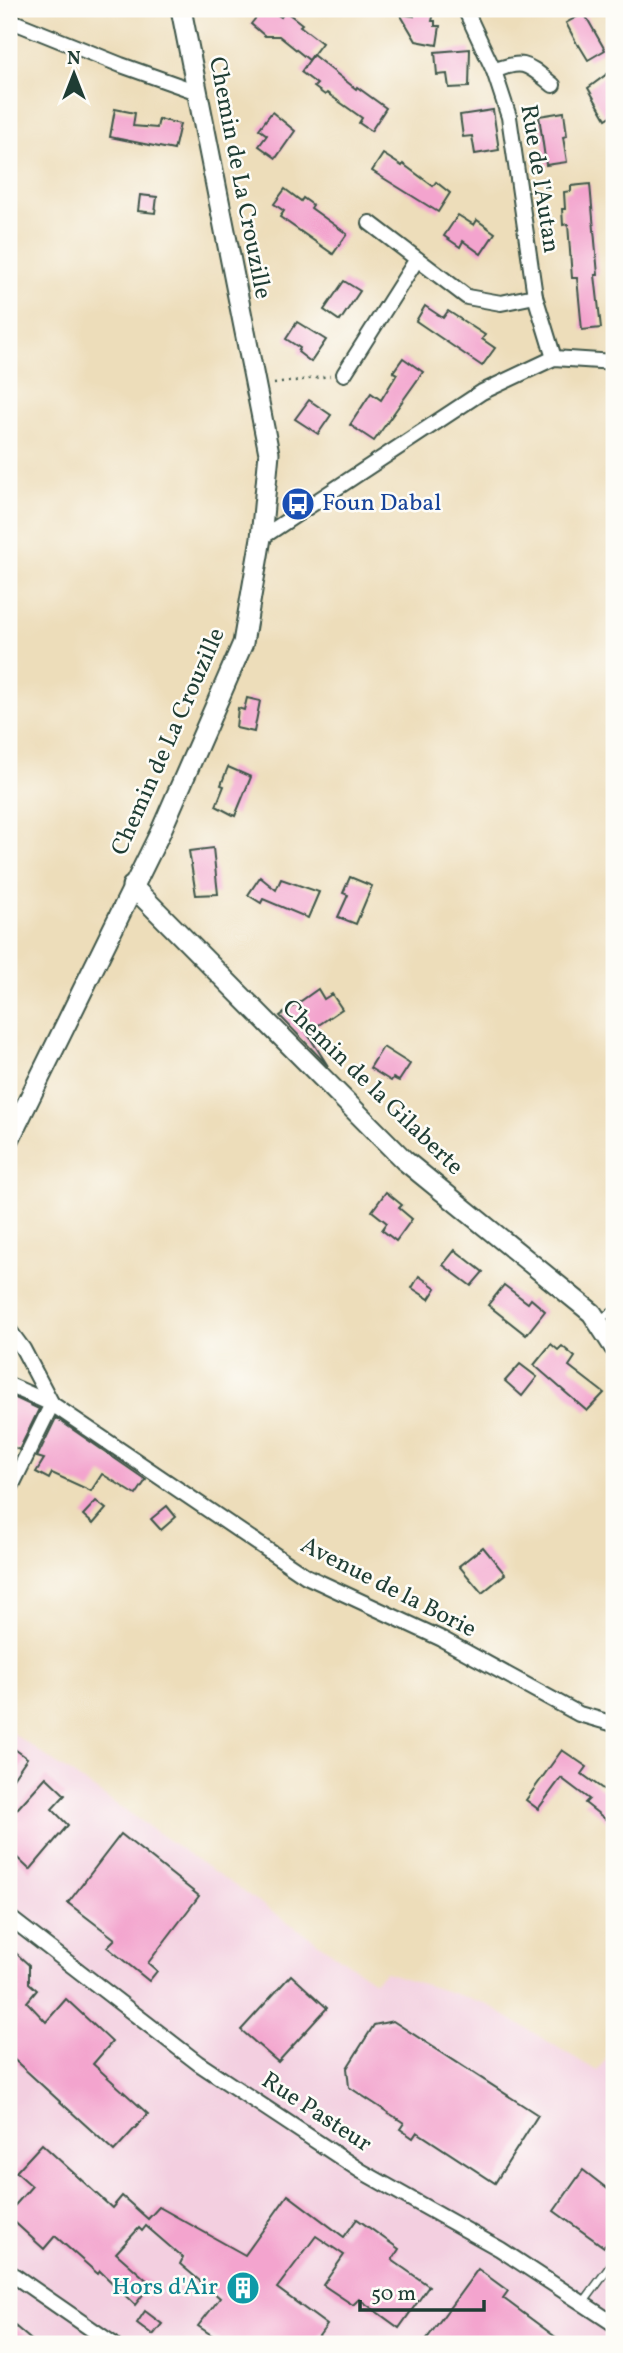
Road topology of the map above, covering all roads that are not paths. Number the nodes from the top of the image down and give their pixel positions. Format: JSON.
{"nodes":[{"id":1,"x":181,"y":9,"type":"edge"},
{"id":2,"x":465,"y":9,"type":"edge"},
{"id":3,"x":9,"y":20,"type":"edge"},
{"id":4,"x":494,"y":71,"type":"junction"},
{"id":5,"x":553,"y":85,"type":"dead end"},
{"id":6,"x":197,"y":92,"type":"junction"},
{"id":7,"x":370,"y":223,"type":"dead end"},
{"id":8,"x":417,"y":259,"type":"junction"},
{"id":9,"x":535,"y":296,"type":"junction"},
{"id":10,"x":554,"y":358,"type":"junction"},
{"id":11,"x":614,"y":362,"type":"edge"},
{"id":12,"x":344,"y":374,"type":"road end"},
{"id":13,"x":261,"y":538,"type":"junction"},
{"id":14,"x":132,"y":886,"type":"junction"},
{"id":15,"x":9,"y":1140,"type":"edge"},
{"id":16,"x":606,"y":1316,"type":"edge"},
{"id":17,"x":9,"y":1330,"type":"edge"},
{"id":18,"x":614,"y":1347,"type":"edge"},
{"id":19,"x":9,"y":1385,"type":"edge"},
{"id":20,"x":52,"y":1404,"type":"junction"},
{"id":21,"x":9,"y":1491,"type":"edge"},
{"id":22,"x":614,"y":1724,"type":"edge"},
{"id":23,"x":9,"y":1917,"type":"edge"},
{"id":24,"x":614,"y":2261,"type":"edge"},
{"id":25,"x":9,"y":2272,"type":"edge"},
{"id":26,"x":583,"y":2304,"type":"junction"},
{"id":27,"x":614,"y":2324,"type":"edge"},
{"id":28,"x":113,"y":2344,"type":"edge"}],
"edges":[{"from":1,"to":6,"type":"street","name":"Chemin de La Crouzille"},
{"from":2,"to":4,"type":"street","name":"Rue de l'Autan"},
{"from":3,"to":6,"type":"street"},
{"from":4,"to":5,"type":"street","name":"Rue de l'Autan"},
{"from":4,"to":9,"type":"street","name":"Rue de l'Autan"},
{"from":6,"to":13,"type":"street","name":"Chemin de La Crouzille"},
{"from":7,"to":8,"type":"street"},
{"from":8,"to":9,"type":"street"},
{"from":8,"to":12,"type":"street"},
{"from":9,"to":10,"type":"street","name":"Rue de l'Autan"},
{"from":10,"to":11,"type":"street"},
{"from":10,"to":13,"type":"street"},
{"from":13,"to":14,"type":"street","name":"Chemin de La Crouzille"},
{"from":14,"to":15,"type":"street","name":"Chemin de La Crouzille"},
{"from":14,"to":16,"type":"street","name":"Chemin de la Gilaberte"},
{"from":16,"to":18,"type":"street","name":"Chemin de la Gilaberte"},
{"from":17,"to":20,"type":"street"},
{"from":19,"to":20,"type":"street","name":"Avenue de la Borie"},
{"from":20,"to":21,"type":"street"},
{"from":20,"to":22,"type":"street","name":"Avenue de la Borie"},
{"from":23,"to":26,"type":"street","name":"Rue Pasteur"},
{"from":24,"to":26,"type":"lane"},
{"from":25,"to":28,"type":"street"},
{"from":26,"to":27,"type":"street","name":"Rue Pasteur"}]}
